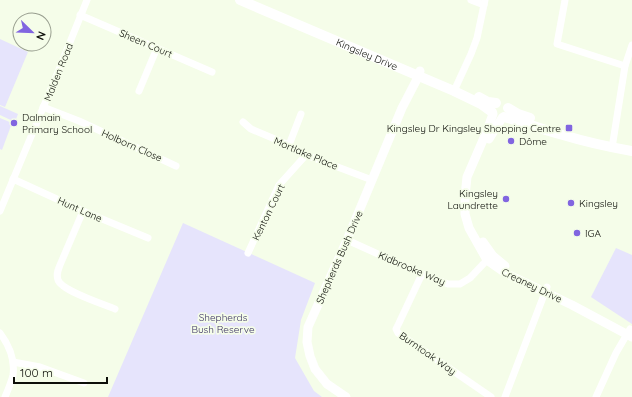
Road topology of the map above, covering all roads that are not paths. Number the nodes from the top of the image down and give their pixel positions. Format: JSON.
{"nodes":[{"id":1,"x":87,"y":0,"type":"edge"},
{"id":2,"x":240,"y":0,"type":"edge"},
{"id":3,"x":253,"y":0,"type":"edge"},
{"id":4,"x":471,"y":0,"type":"edge"},
{"id":5,"x":565,"y":0,"type":"edge"},
{"id":6,"x":485,"y":3,"type":"edge"},
{"id":7,"x":80,"y":15,"type":"junction"},
{"id":8,"x":632,"y":45,"type":"edge"},
{"id":9,"x":156,"y":48,"type":"junction"},
{"id":10,"x":625,"y":66,"type":"junction"},
{"id":11,"x":212,"y":72,"type":"dead end"},
{"id":12,"x":417,"y":72,"type":"junction"},
{"id":13,"x":455,"y":89,"type":"junction"},
{"id":14,"x":139,"y":91,"type":"dead end"},
{"id":15,"x":43,"y":106,"type":"junction"},
{"id":16,"x":499,"y":112,"type":"junction"},
{"id":17,"x":301,"y":114,"type":"dead end"},
{"id":18,"x":243,"y":122,"type":"dead end"},
{"id":19,"x":612,"y":145,"type":"junction"},
{"id":20,"x":632,"y":145,"type":"edge"},
{"id":21,"x":289,"y":146,"type":"junction"},
{"id":22,"x":632,"y":151,"type":"edge"},
{"id":23,"x":306,"y":154,"type":"junction"},
{"id":24,"x":176,"y":166,"type":"dead end"},
{"id":25,"x":13,"y":179,"type":"junction"},
{"id":26,"x":372,"y":180,"type":"junction"},
{"id":27,"x":0,"y":211,"type":"edge"},
{"id":28,"x":83,"y":211,"type":"junction"},
{"id":29,"x":148,"y":238,"type":"dead end"},
{"id":30,"x":347,"y":240,"type":"junction"},
{"id":31,"x":248,"y":253,"type":"dead end"},
{"id":32,"x":490,"y":258,"type":"junction"},
{"id":33,"x":422,"y":274,"type":"junction"},
{"id":34,"x":546,"y":289,"type":"junction"},
{"id":35,"x":115,"y":309,"type":"dead end"},
{"id":36,"x":630,"y":332,"type":"edge"},
{"id":37,"x":0,"y":333,"type":"edge"},
{"id":38,"x":13,"y":362,"type":"junction"},
{"id":39,"x":84,"y":383,"type":"dead end"},
{"id":40,"x":5,"y":397,"type":"edge"},
{"id":41,"x":346,"y":397,"type":"edge"},
{"id":42,"x":491,"y":397,"type":"edge"},
{"id":43,"x":505,"y":397,"type":"edge"},
{"id":44,"x":596,"y":397,"type":"edge"}],
"edges":[{"from":1,"to":7,"type":"street","name":"Malden Road"},
{"from":2,"to":12,"type":"main road","name":"Kingsley Drive"},
{"from":3,"to":12,"type":"main road","name":"Kingsley Drive"},
{"from":4,"to":6,"type":"street"},
{"from":5,"to":10,"type":"street"},
{"from":6,"to":13,"type":"street"},
{"from":7,"to":9,"type":"street","name":"Sheen Court"},
{"from":7,"to":15,"type":"street","name":"Malden Road"},
{"from":8,"to":10,"type":"street"},
{"from":9,"to":11,"type":"street","name":"Sheen Court"},
{"from":9,"to":14,"type":"street"},
{"from":10,"to":19,"type":"street"},
{"from":12,"to":13,"type":"main road","name":"Kingsley Drive"},
{"from":12,"to":26,"type":"street","name":"Shepherds Bush Drive"},
{"from":13,"to":16,"type":"main road","name":"Kingsley Drive"},
{"from":15,"to":24,"type":"street","name":"Holborn Close"},
{"from":15,"to":25,"type":"street","name":"Malden Road"},
{"from":16,"to":19,"type":"main road","name":"Kingsley Drive"},
{"from":16,"to":32,"type":"street","name":"Creaney Drive"},
{"from":17,"to":21,"type":"street"},
{"from":18,"to":21,"type":"street","name":"Mortlake Place"},
{"from":19,"to":20,"type":"main road","name":"Kingsley Drive"},
{"from":19,"to":22,"type":"main road","name":"Kingsley Drive"},
{"from":21,"to":23,"type":"street","name":"Mortlake Place"},
{"from":23,"to":26,"type":"street","name":"Mortlake Place"},
{"from":23,"to":31,"type":"street","name":"Kenton Court"},
{"from":25,"to":27,"type":"street","name":"Malden Road"},
{"from":25,"to":28,"type":"street","name":"Hunt Lane"},
{"from":26,"to":30,"type":"street","name":"Shepherds Bush Drive"},
{"from":28,"to":29,"type":"street","name":"Hunt Lane"},
{"from":28,"to":35,"type":"street"},
{"from":30,"to":33,"type":"street","name":"Kidbrooke Way"},
{"from":30,"to":41,"type":"street","name":"Shepherds Bush Drive"},
{"from":32,"to":33,"type":"street","name":"Kidbrooke Way"},
{"from":32,"to":34,"type":"street","name":"Creaney Drive"},
{"from":33,"to":42,"type":"street","name":"Burntoak Way"},
{"from":34,"to":36,"type":"street","name":"Creaney Drive"},
{"from":34,"to":43,"type":"street"},
{"from":36,"to":44,"type":"street"},
{"from":37,"to":38,"type":"street"},
{"from":38,"to":39,"type":"street"},
{"from":38,"to":40,"type":"street"}]}
